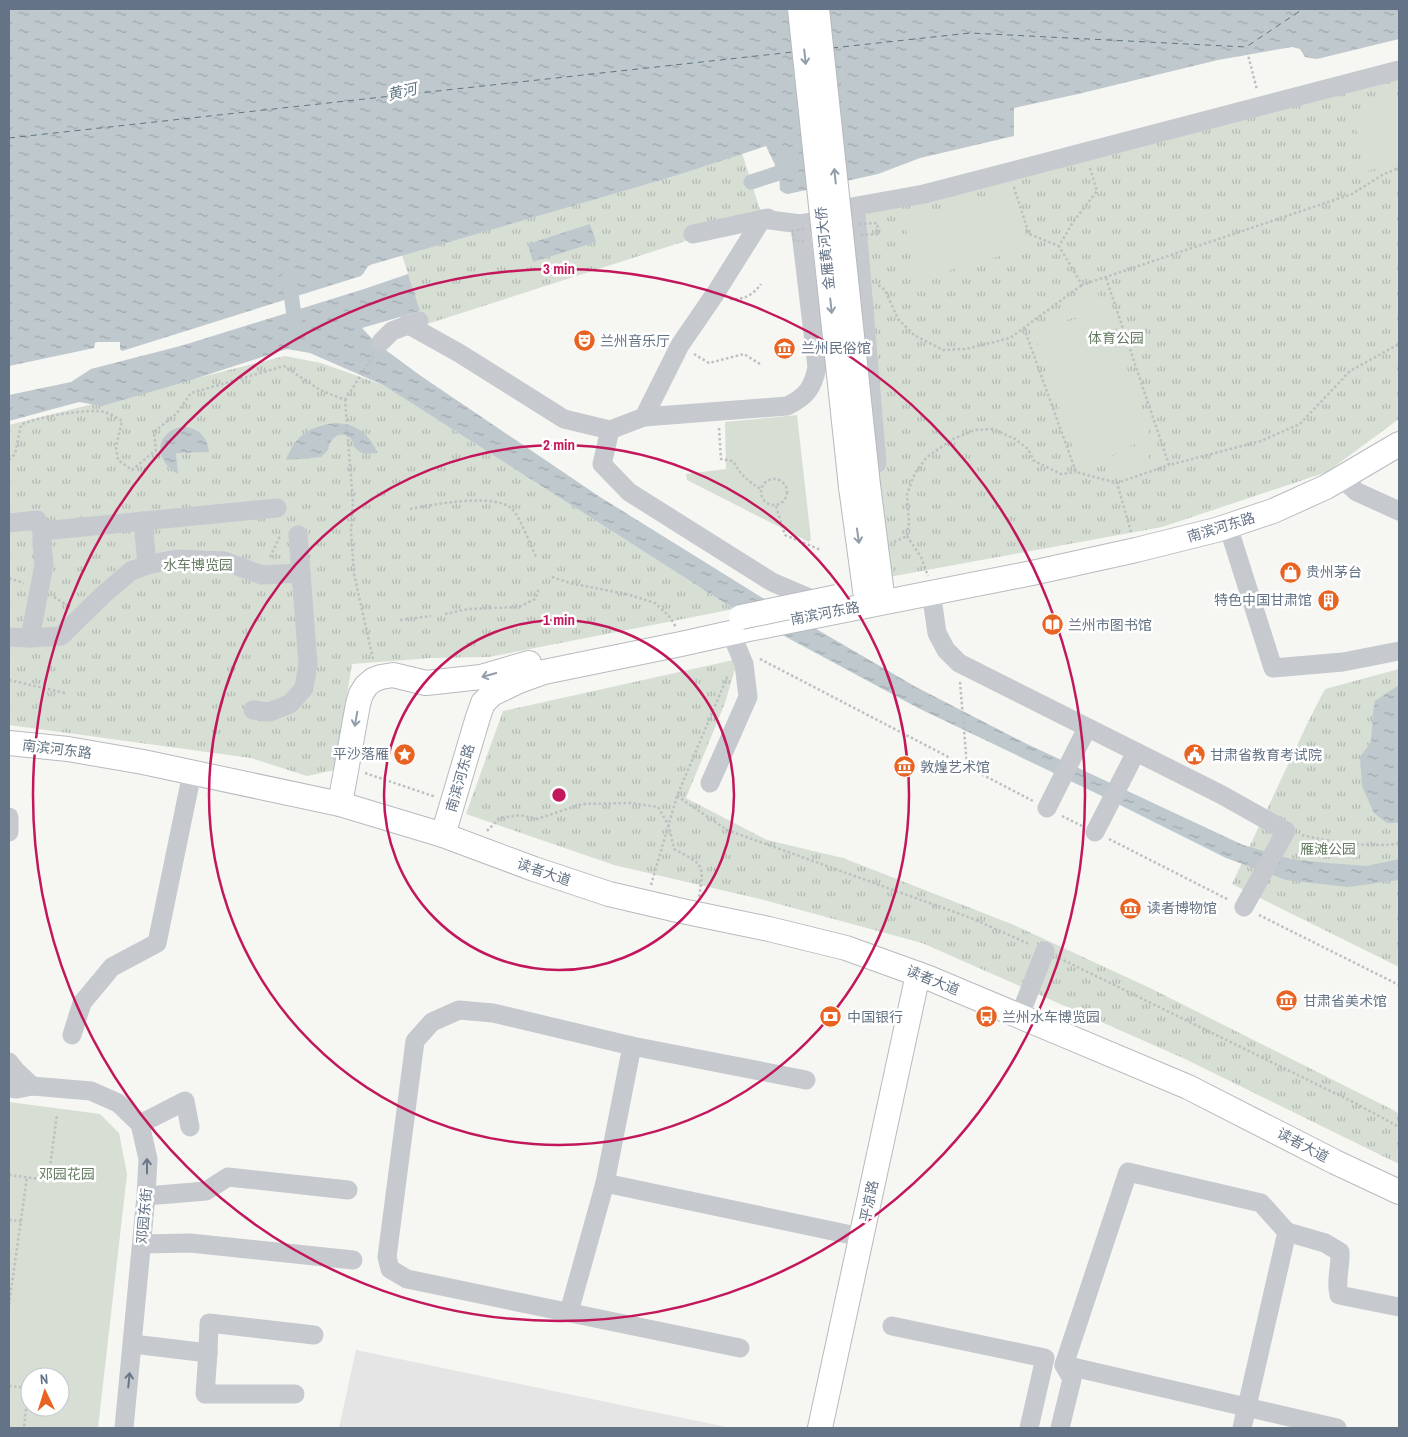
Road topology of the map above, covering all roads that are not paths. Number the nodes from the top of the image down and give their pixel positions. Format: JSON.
{"nodes":[{"id":1,"x":800,"y":9,"type":"edge"},
{"id":2,"x":817,"y":9,"type":"edge"},
{"id":3,"x":1399,"y":70,"type":"edge"},
{"id":4,"x":762,"y":219,"type":"junction"},
{"id":5,"x":800,"y":224,"type":"junction"},
{"id":6,"x":693,"y":234,"type":"dead end"},
{"id":7,"x":381,"y":342,"type":"road end"},
{"id":8,"x":644,"y":417,"type":"junction"},
{"id":9,"x":1399,"y":429,"type":"edge"},
{"id":10,"x":610,"y":430,"type":"junction"},
{"id":11,"x":1399,"y":444,"type":"edge"},
{"id":12,"x":1341,"y":478,"type":"junction"},
{"id":13,"x":860,"y":486,"type":"junction"},
{"id":14,"x":277,"y":508,"type":"dead end"},
{"id":15,"x":1399,"y":512,"type":"edge"},
{"id":16,"x":143,"y":521,"type":"junction"},
{"id":17,"x":9,"y":523,"type":"edge"},
{"id":18,"x":1228,"y":526,"type":"junction"},
{"id":19,"x":42,"y":531,"type":"junction"},
{"id":20,"x":289,"y":535,"type":"road end"},
{"id":21,"x":147,"y":565,"type":"junction"},
{"id":22,"x":301,"y":573,"type":"junction"},
{"id":23,"x":930,"y":586,"type":"junction"},
{"id":24,"x":874,"y":597,"type":"junction"},
{"id":25,"x":838,"y":604,"type":"junction"},
{"id":26,"x":738,"y":632,"type":"junction"},
{"id":27,"x":9,"y":638,"type":"edge"},
{"id":28,"x":30,"y":638,"type":"junction"},
{"id":29,"x":1399,"y":651,"type":"edge"},
{"id":30,"x":253,"y":710,"type":"dead end"},
{"id":31,"x":1084,"y":734,"type":"junction"},
{"id":32,"x":9,"y":743,"type":"edge"},
{"id":33,"x":1132,"y":759,"type":"junction"},
{"id":34,"x":192,"y":773,"type":"junction"},
{"id":35,"x":710,"y":783,"type":"dead end"},
{"id":36,"x":1050,"y":803,"type":"road end"},
{"id":37,"x":340,"y":804,"type":"junction"},
{"id":38,"x":9,"y":817,"type":"edge"},
{"id":39,"x":1098,"y":827,"type":"road end"},
{"id":40,"x":9,"y":832,"type":"edge"},
{"id":41,"x":443,"y":836,"type":"junction"},
{"id":42,"x":1244,"y":907,"type":"road end"},
{"id":43,"x":1045,"y":951,"type":"dead end"},
{"id":44,"x":918,"y":974,"type":"junction"},
{"id":45,"x":1020,"y":1015,"type":"junction"},
{"id":46,"x":72,"y":1035,"type":"dead end"},
{"id":47,"x":632,"y":1046,"type":"junction"},
{"id":48,"x":9,"y":1062,"type":"edge"},
{"id":49,"x":806,"y":1080,"type":"dead end"},
{"id":50,"x":32,"y":1086,"type":"junction"},
{"id":51,"x":9,"y":1088,"type":"edge"},
{"id":52,"x":140,"y":1124,"type":"junction"},
{"id":53,"x":190,"y":1127,"type":"dead end"},
{"id":54,"x":605,"y":1183,"type":"junction"},
{"id":55,"x":348,"y":1190,"type":"dead end"},
{"id":56,"x":1399,"y":1192,"type":"edge"},
{"id":57,"x":146,"y":1196,"type":"junction"},
{"id":58,"x":1287,"y":1232,"type":"junction"},
{"id":59,"x":861,"y":1237,"type":"junction"},
{"id":60,"x":142,"y":1244,"type":"junction"},
{"id":61,"x":353,"y":1260,"type":"dead end"},
{"id":62,"x":1399,"y":1307,"type":"edge"},
{"id":63,"x":569,"y":1312,"type":"junction"},
{"id":64,"x":892,"y":1326,"type":"dead end"},
{"id":65,"x":314,"y":1335,"type":"dead end"},
{"id":66,"x":133,"y":1344,"type":"junction"},
{"id":67,"x":740,"y":1348,"type":"dead end"},
{"id":68,"x":208,"y":1353,"type":"junction"},
{"id":69,"x":1064,"y":1365,"type":"junction"},
{"id":70,"x":295,"y":1394,"type":"dead end"},
{"id":71,"x":1247,"y":1407,"type":"junction"},
{"id":72,"x":124,"y":1428,"type":"edge"},
{"id":73,"x":820,"y":1428,"type":"edge"},
{"id":74,"x":1029,"y":1428,"type":"edge"},
{"id":75,"x":1060,"y":1428,"type":"edge"},
{"id":76,"x":1242,"y":1428,"type":"edge"},
{"id":77,"x":1337,"y":1428,"type":"edge"}],
"edges":[{"from":1,"to":13,"type":"main road","name":"金雁黄河大侨","one_way":true,"bridge":true},
{"from":13,"to":2,"type":"main road","name":"金雁黄河大侨","one_way":true,"bridge":true},
{"from":3,"to":4,"type":"street"},
{"from":4,"to":5,"type":"street"},
{"from":4,"to":6,"type":"street"},
{"from":4,"to":8,"type":"street"},
{"from":5,"to":8,"type":"street"},
{"from":5,"to":24,"type":"street"},
{"from":7,"to":10,"type":"street"},
{"from":8,"to":10,"type":"street"},
{"from":9,"to":23,"type":"main road","name":"南滨河东路"},
{"from":10,"to":25,"type":"street"},
{"from":11,"to":12,"type":"main road","name":"南滨河东路"},
{"from":12,"to":15,"type":"street"},
{"from":12,"to":18,"type":"main road","name":"南滨河东路"},
{"from":13,"to":24,"type":"main road"},
{"from":14,"to":16,"type":"street"},
{"from":16,"to":19,"type":"street"},
{"from":16,"to":21,"type":"street"},
{"from":17,"to":19,"type":"street"},
{"from":18,"to":23,"type":"main road","name":"南滨河东路"},
{"from":18,"to":29,"type":"street"},
{"from":19,"to":28,"type":"street"},
{"from":20,"to":22,"type":"street"},
{"from":21,"to":22,"type":"street"},
{"from":21,"to":28,"type":"street"},
{"from":22,"to":30,"type":"street"},
{"from":23,"to":24,"type":"main road","name":"南滨河东路"},
{"from":23,"to":31,"type":"street"},
{"from":24,"to":25,"type":"main road","name":"南滨河东路"},
{"from":25,"to":26,"type":"main road","name":"南滨河东路","bridge":true},
{"from":26,"to":35,"type":"street"},
{"from":26,"to":37,"type":"main road","name":"南滨河东路","one_way":true},
{"from":26,"to":41,"type":"main road","name":"南滨河东路"},
{"from":27,"to":28,"type":"street"},
{"from":31,"to":33,"type":"street"},
{"from":31,"to":36,"type":"street"},
{"from":32,"to":34,"type":"main road","name":"南滨河东路"},
{"from":33,"to":39,"type":"street"},
{"from":33,"to":42,"type":"street"},
{"from":34,"to":37,"type":"main road","name":"南滨河东路"},
{"from":34,"to":46,"type":"street"},
{"from":37,"to":41,"type":"main road","name":"南滨河东路"},
{"from":38,"to":40,"type":"street"},
{"from":41,"to":44,"type":"main road","name":"读者大道"},
{"from":43,"to":45,"type":"street"},
{"from":44,"to":45,"type":"main road","name":"读者大道"},
{"from":44,"to":59,"type":"main road","name":"平凉路"},
{"from":45,"to":56,"type":"main road","name":"读者大道"},
{"from":47,"to":49,"type":"street"},
{"from":47,"to":54,"type":"street"},
{"from":47,"to":63,"type":"street"},
{"from":48,"to":50,"type":"street"},
{"from":50,"to":51,"type":"street"},
{"from":50,"to":52,"type":"street"},
{"from":52,"to":53,"type":"street"},
{"from":57,"to":52,"type":"street","name":"邓园东街","one_way":true},
{"from":54,"to":59,"type":"street"},
{"from":54,"to":63,"type":"street"},
{"from":55,"to":57,"type":"street"},
{"from":57,"to":60,"type":"street","name":"邓园东街"},
{"from":58,"to":62,"type":"street"},
{"from":58,"to":69,"type":"street"},
{"from":58,"to":71,"type":"street"},
{"from":59,"to":73,"type":"main road","name":"平凉路"},
{"from":60,"to":61,"type":"street"},
{"from":60,"to":66,"type":"street","name":"邓园东街"},
{"from":63,"to":67,"type":"street"},
{"from":64,"to":74,"type":"street"},
{"from":65,"to":68,"type":"street"},
{"from":66,"to":68,"type":"street"},
{"from":72,"to":66,"type":"street","name":"邓园东街","one_way":true},
{"from":68,"to":70,"type":"street"},
{"from":69,"to":71,"type":"street"},
{"from":69,"to":75,"type":"street"},
{"from":71,"to":76,"type":"street"},
{"from":71,"to":77,"type":"street"}]}
